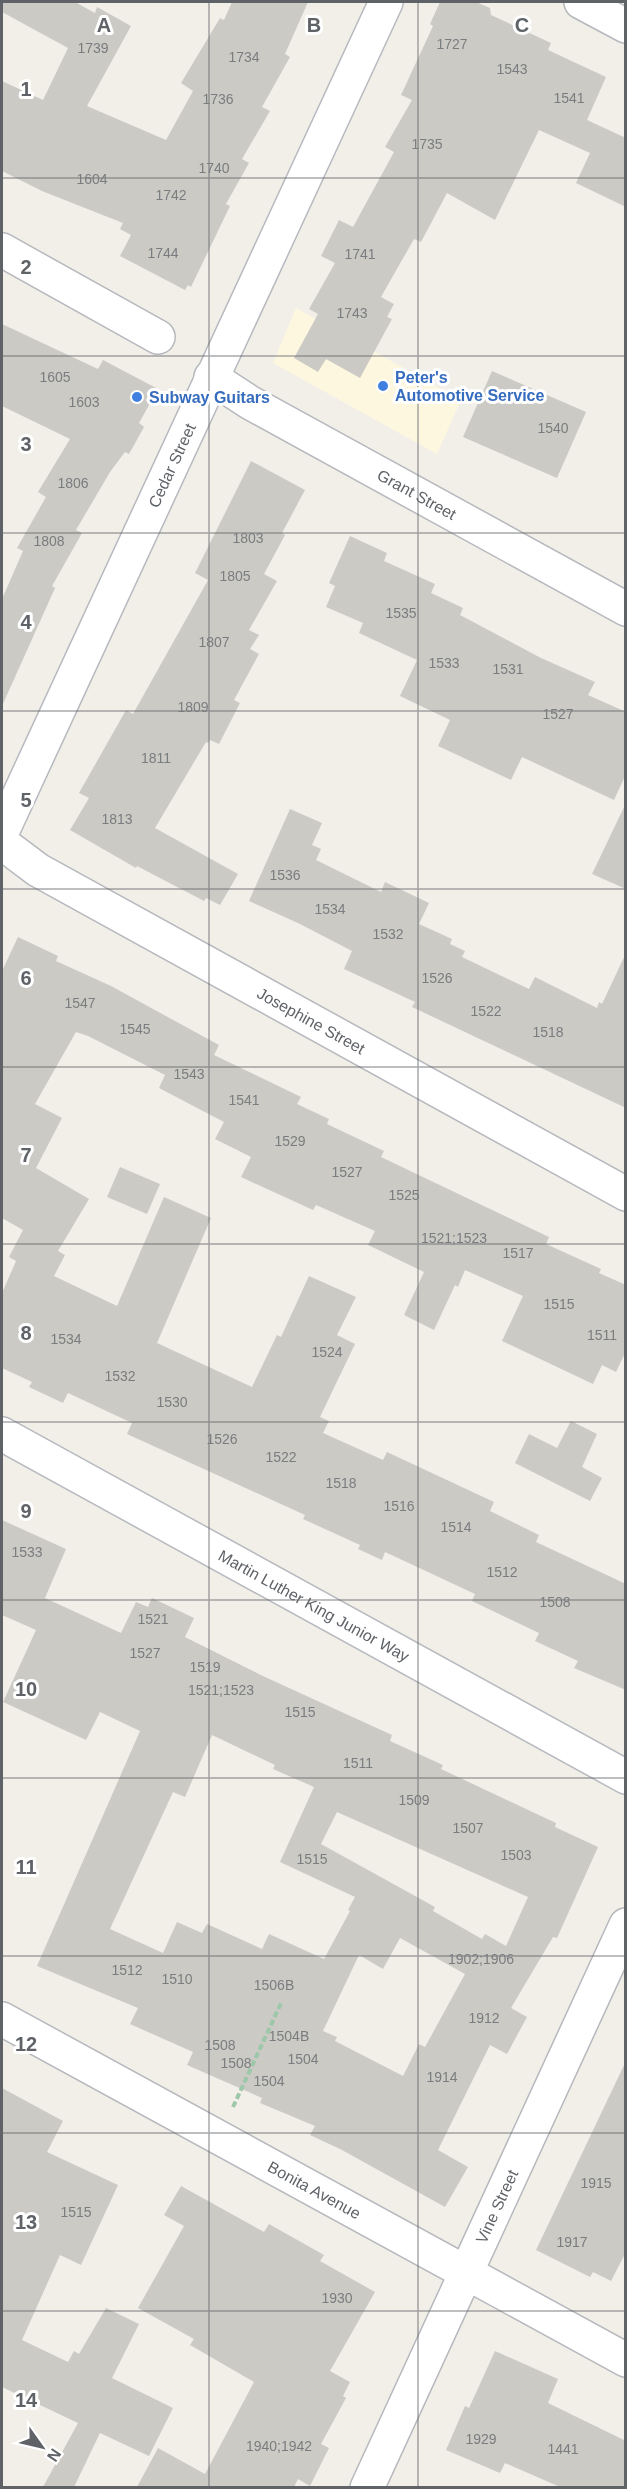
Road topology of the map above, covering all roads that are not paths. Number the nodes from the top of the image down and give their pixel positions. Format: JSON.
{"nodes":[{"id":1,"x":386,"y":2,"type":"edge"},
{"id":2,"x":580,"y":2,"type":"edge"},
{"id":3,"x":626,"y":26,"type":"edge"},
{"id":4,"x":2,"y":250,"type":"edge"},
{"id":5,"x":158,"y":337,"type":"dead end"},
{"id":6,"x":211,"y":377,"type":"junction"},
{"id":7,"x":626,"y":609,"type":"edge"},
{"id":8,"x":2,"y":832,"type":"edge"},
{"id":9,"x":2,"y":843,"type":"edge"},
{"id":10,"x":626,"y":1194,"type":"edge"},
{"id":11,"x":2,"y":1434,"type":"edge"},
{"id":12,"x":626,"y":1777,"type":"edge"},
{"id":13,"x":626,"y":1925,"type":"edge"},
{"id":14,"x":2,"y":2019,"type":"edge"},
{"id":15,"x":467,"y":2273,"type":"junction"},
{"id":16,"x":626,"y":2360,"type":"edge"},
{"id":17,"x":367,"y":2487,"type":"edge"}],
"edges":[{"from":1,"to":6,"type":"street","name":"Cedar Street"},
{"from":2,"to":3,"type":"street"},
{"from":4,"to":5,"type":"street"},
{"from":6,"to":7,"type":"street","name":"Grant Street"},
{"from":6,"to":8,"type":"street","name":"Cedar Street"},
{"from":9,"to":10,"type":"street","name":"Josephine Street"},
{"from":11,"to":12,"type":"street","name":"Martin Luther King Junior Way"},
{"from":13,"to":15,"type":"street","name":"Vine Street"},
{"from":14,"to":15,"type":"street","name":"Bonita Avenue"},
{"from":15,"to":16,"type":"street","name":"Bonita Avenue"},
{"from":15,"to":17,"type":"street","name":"Vine Street"}]}
